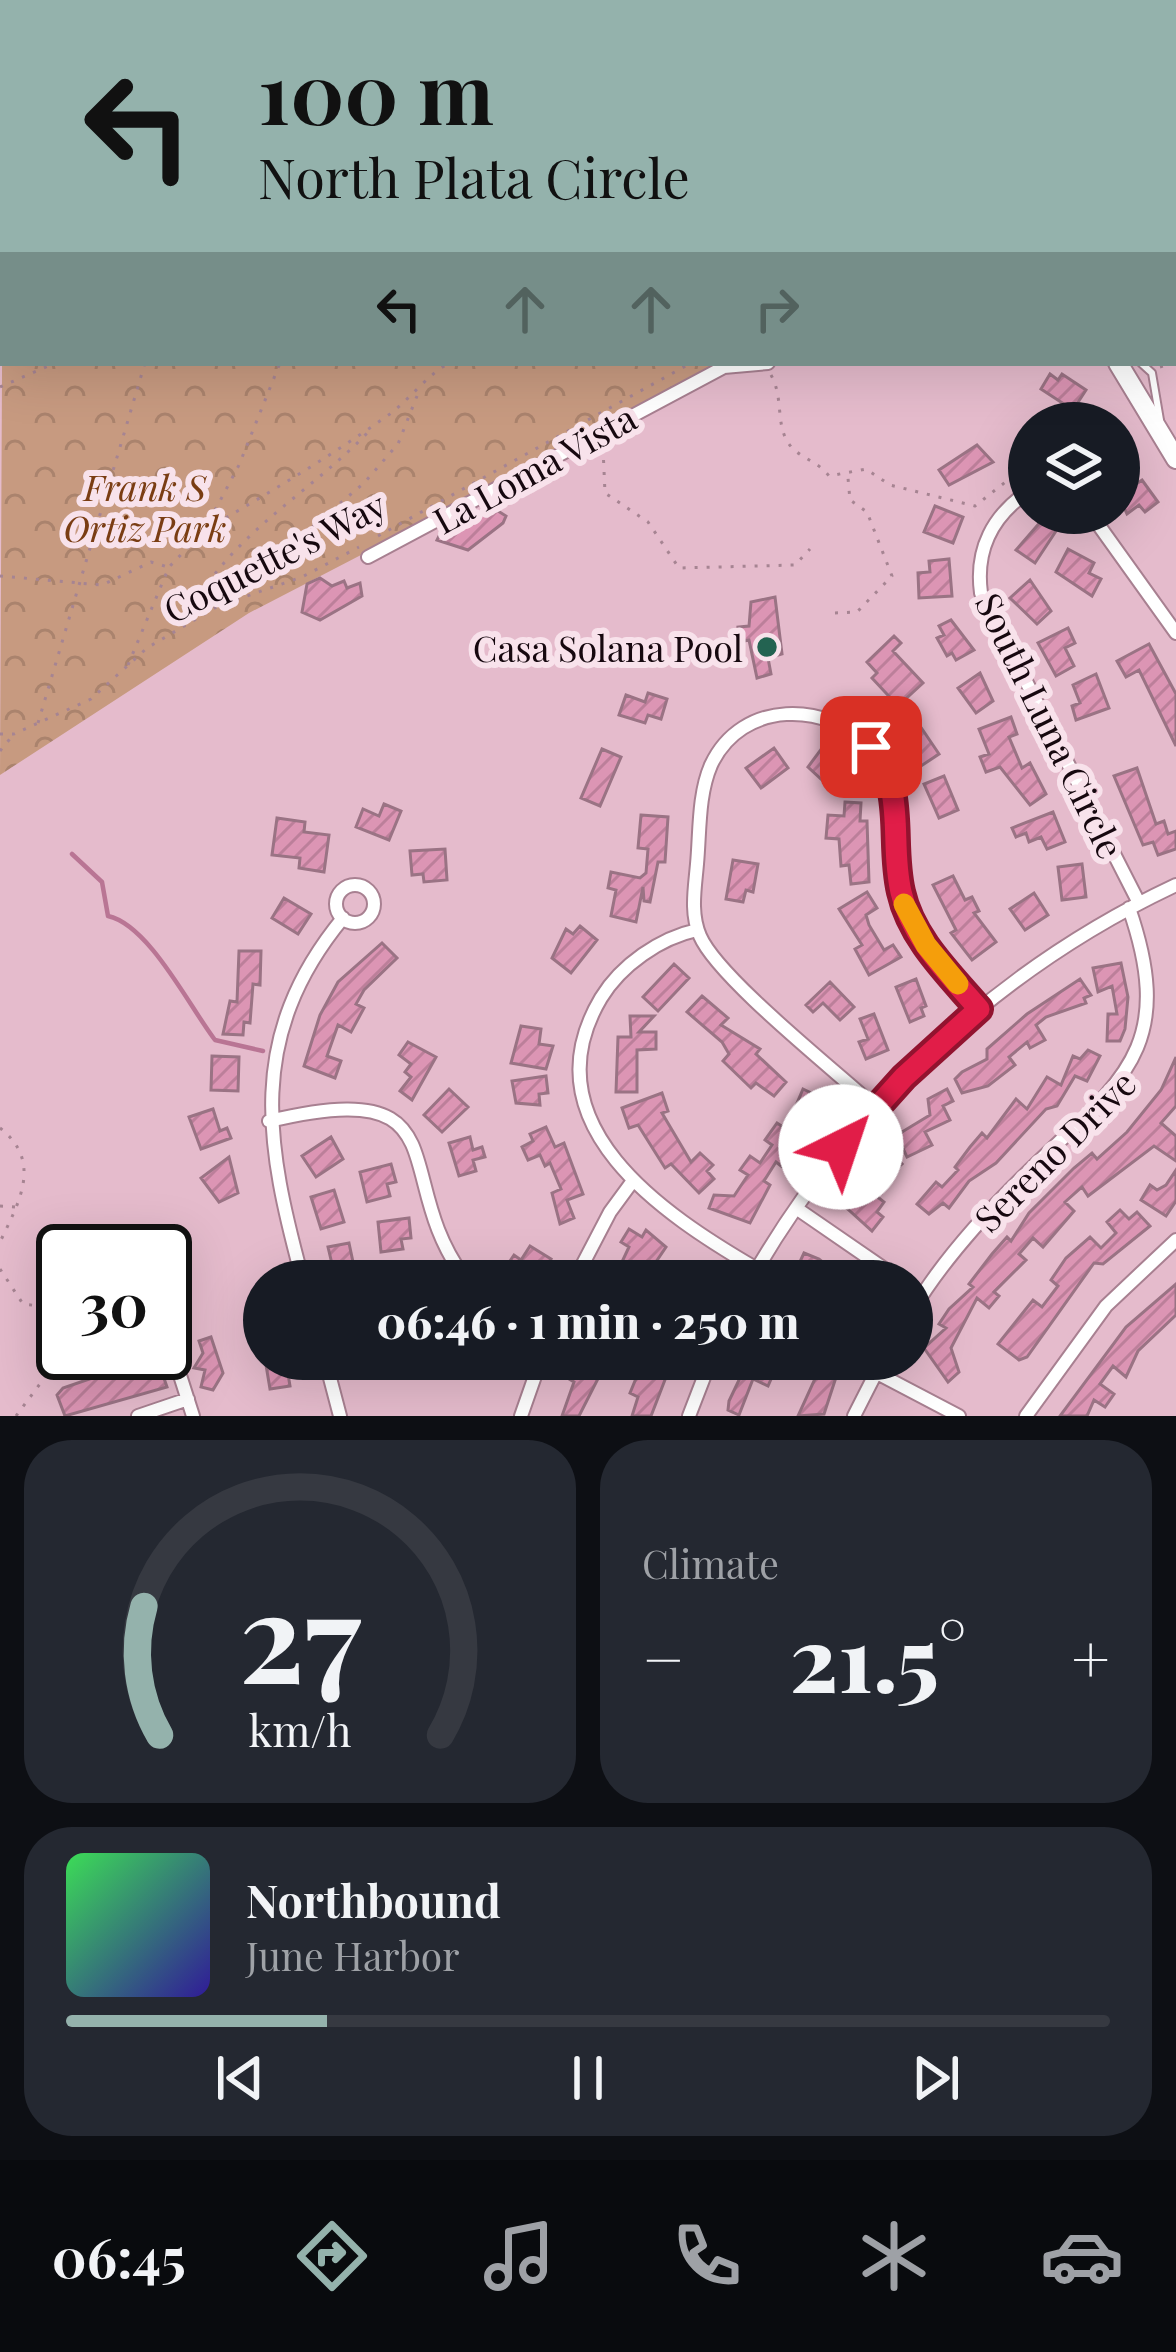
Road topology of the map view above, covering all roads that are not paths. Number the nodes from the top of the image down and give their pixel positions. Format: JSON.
{"nodes":[{"id":1,"x":734,"y":366,"type":"edge"},
{"id":2,"x":1120,"y":366,"type":"edge"},
{"id":3,"x":1144,"y":366,"type":"edge"},
{"id":4,"x":1160,"y":434,"type":"junction"},
{"id":5,"x":1176,"y":459,"type":"edge"},
{"id":6,"x":1008,"y":508,"type":"edge"},
{"id":7,"x":1105,"y":534,"type":"edge"},
{"id":8,"x":368,"y":557,"type":"dead end"},
{"id":9,"x":1176,"y":633,"type":"edge"},
{"id":10,"x":1176,"y":885,"type":"edge"},
{"id":11,"x":1134,"y":905,"type":"junction"},
{"id":12,"x":343,"y":918,"type":"dead end"},
{"id":13,"x":698,"y":930,"type":"junction"},
{"id":14,"x":979,"y":1009,"type":"junction"},
{"id":15,"x":875,"y":1107,"type":"junction"},
{"id":16,"x":269,"y":1121,"type":"junction"},
{"id":17,"x":632,"y":1182,"type":"junction"},
{"id":18,"x":796,"y":1208,"type":"junction"},
{"id":19,"x":1176,"y":1240,"type":"edge"},
{"id":20,"x":298,"y":1260,"type":"edge"},
{"id":21,"x":455,"y":1260,"type":"edge"},
{"id":22,"x":585,"y":1260,"type":"edge"},
{"id":23,"x":731,"y":1260,"type":"edge"},
{"id":24,"x":763,"y":1260,"type":"edge"},
{"id":25,"x":872,"y":1260,"type":"edge"},
{"id":26,"x":933,"y":1273,"type":"edge"},
{"id":27,"x":182,"y":1380,"type":"edge"},
{"id":28,"x":331,"y":1380,"type":"edge"},
{"id":29,"x":534,"y":1380,"type":"edge"},
{"id":30,"x":703,"y":1380,"type":"edge"},
{"id":31,"x":872,"y":1380,"type":"edge"},
{"id":32,"x":903,"y":1380,"type":"edge"},
{"id":33,"x":188,"y":1399,"type":"junction"},
{"id":34,"x":138,"y":1416,"type":"edge"},
{"id":35,"x":193,"y":1416,"type":"edge"},
{"id":36,"x":340,"y":1416,"type":"edge"},
{"id":37,"x":521,"y":1416,"type":"edge"},
{"id":38,"x":688,"y":1416,"type":"edge"},
{"id":39,"x":854,"y":1416,"type":"edge"},
{"id":40,"x":959,"y":1416,"type":"edge"},
{"id":41,"x":1026,"y":1416,"type":"edge"}],
"edges":[{"from":1,"to":8,"type":"street","name":"La Loma Vista"},
{"from":2,"to":4,"type":"street"},
{"from":3,"to":4,"type":"lane"},
{"from":4,"to":5,"type":"street"},
{"from":6,"to":11,"type":"street","name":"South Luna Circle"},
{"from":7,"to":9,"type":"street"},
{"from":10,"to":11,"type":"street"},
{"from":11,"to":14,"type":"street"},
{"from":11,"to":26,"type":"street","name":"Sereno Drive"},
{"from":12,"to":16,"type":"street"},
{"from":13,"to":14,"type":"street"},
{"from":13,"to":15,"type":"street"},
{"from":13,"to":17,"type":"street"},
{"from":14,"to":15,"type":"street"},
{"from":15,"to":18,"type":"street"},
{"from":16,"to":20,"type":"street"},
{"from":16,"to":21,"type":"street"},
{"from":17,"to":22,"type":"street"},
{"from":17,"to":23,"type":"street"},
{"from":18,"to":24,"type":"street"},
{"from":18,"to":25,"type":"street"},
{"from":19,"to":41,"type":"street"},
{"from":27,"to":33,"type":"street"},
{"from":28,"to":36,"type":"street"},
{"from":29,"to":37,"type":"street"},
{"from":30,"to":38,"type":"street"},
{"from":31,"to":39,"type":"street"},
{"from":32,"to":40,"type":"street"},
{"from":33,"to":34,"type":"street"},
{"from":33,"to":35,"type":"street"}]}
